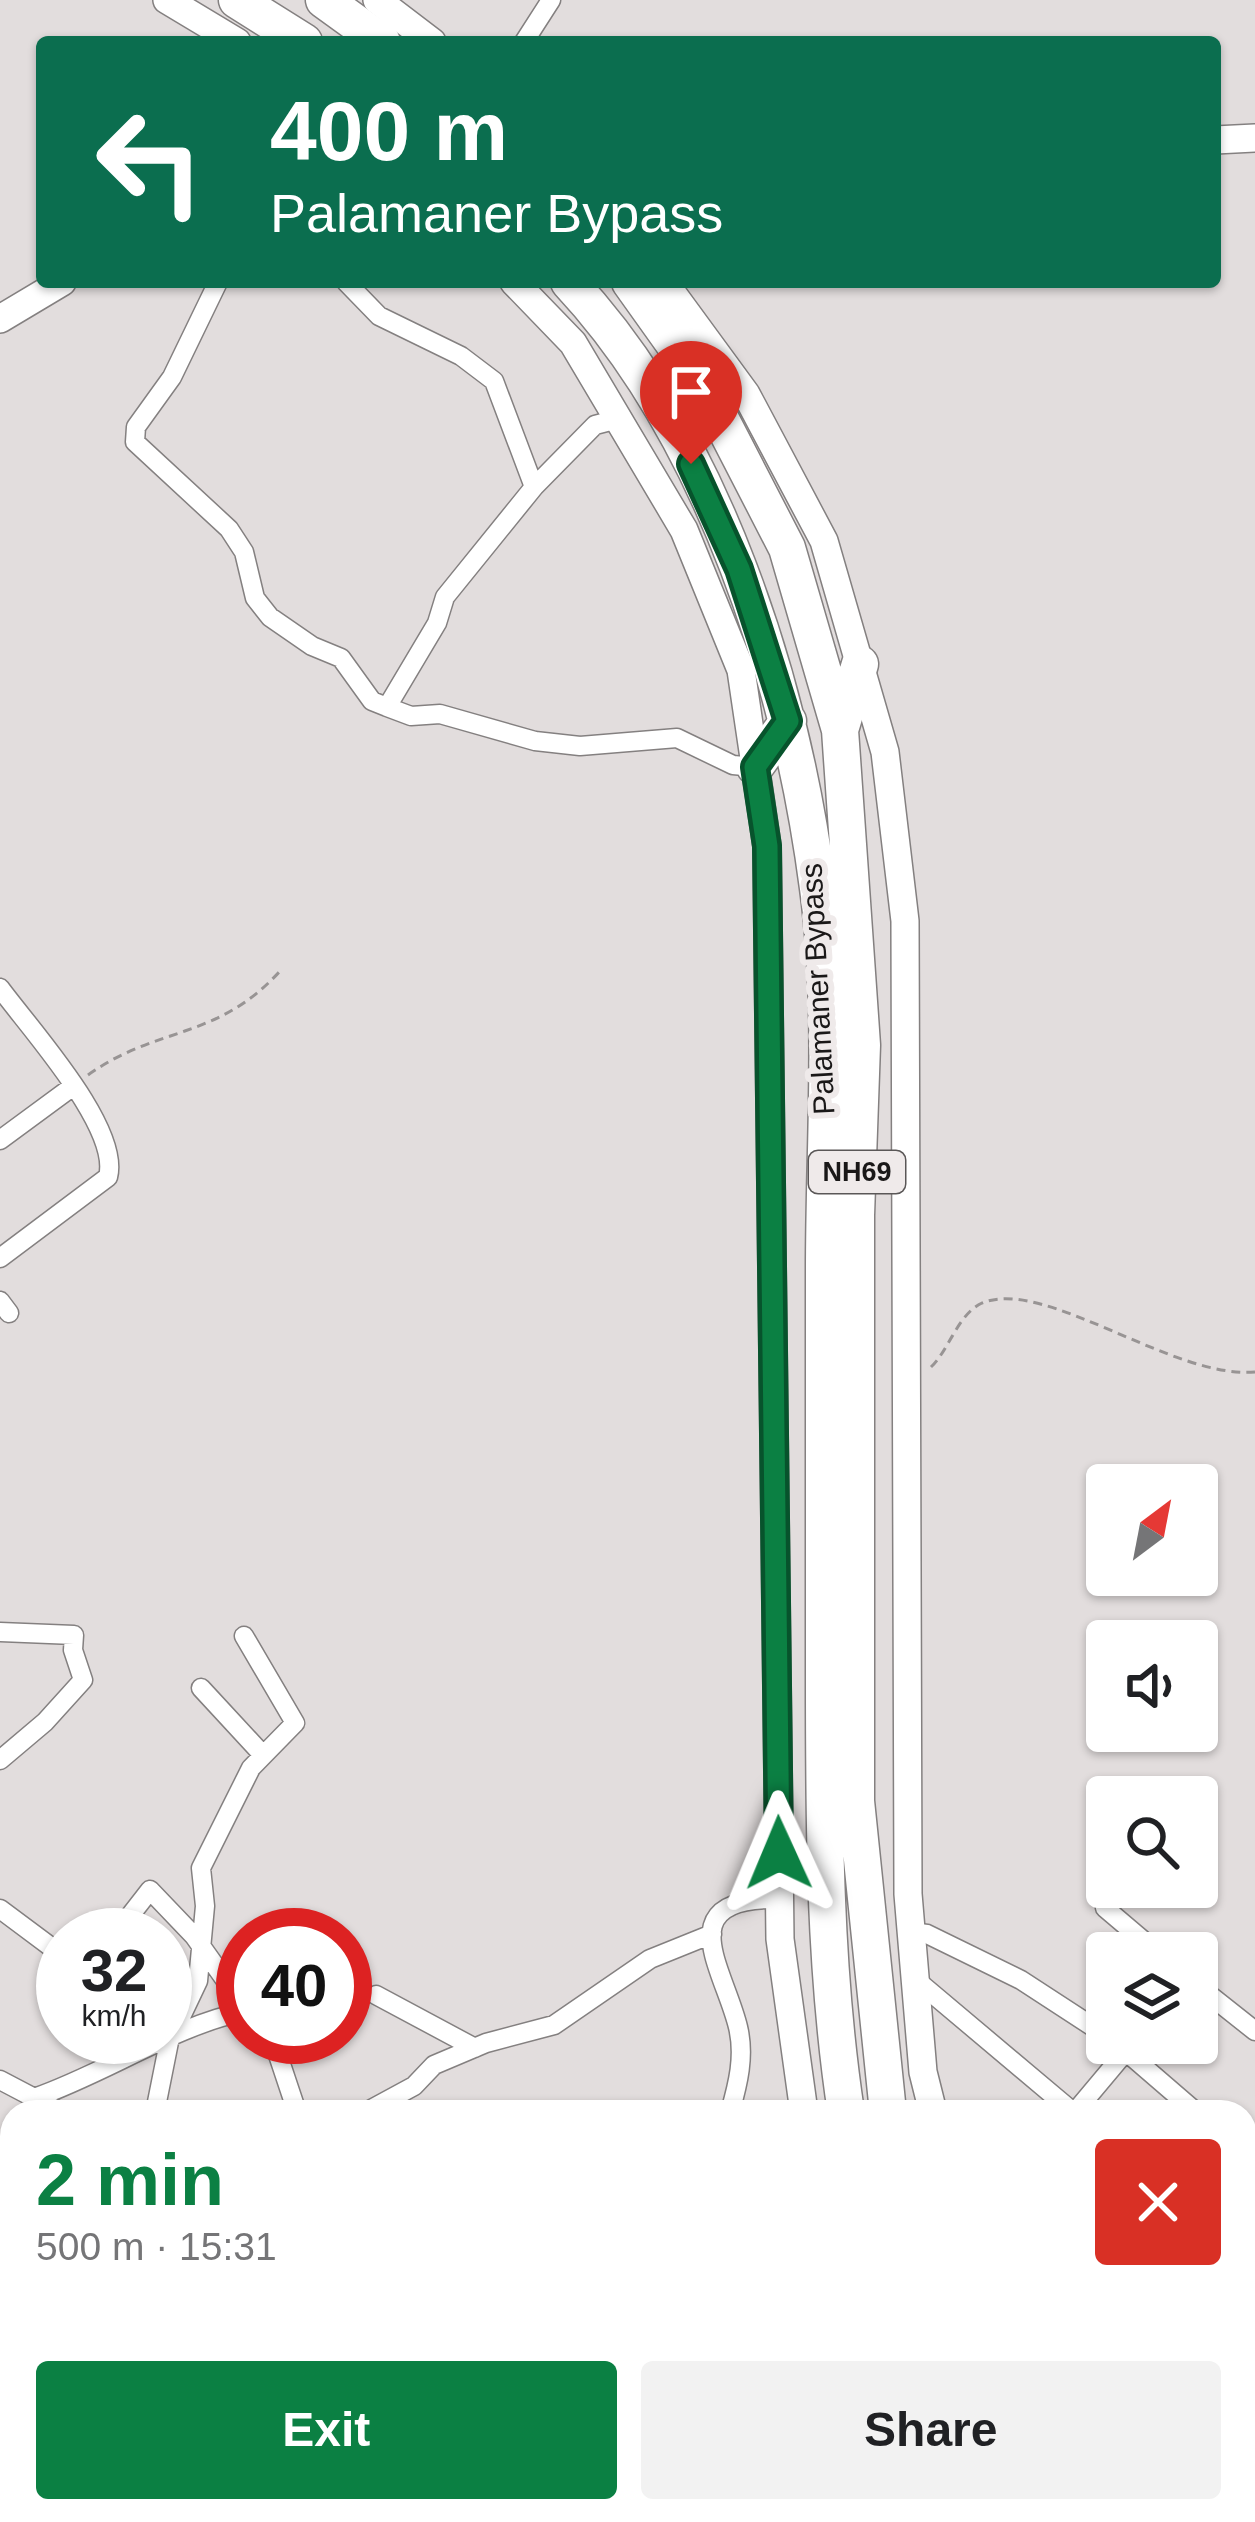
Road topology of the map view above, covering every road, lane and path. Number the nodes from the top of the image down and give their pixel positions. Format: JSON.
{"nodes":[{"id":1,"x":167,"y":0,"type":"edge"},
{"id":2,"x":237,"y":0,"type":"edge"},
{"id":3,"x":324,"y":0,"type":"edge"},
{"id":4,"x":377,"y":0,"type":"edge"},
{"id":5,"x":551,"y":0,"type":"edge"},
{"id":6,"x":227,"y":36,"type":"edge"},
{"id":7,"x":294,"y":36,"type":"edge"},
{"id":8,"x":374,"y":36,"type":"edge"},
{"id":9,"x":424,"y":36,"type":"edge"},
{"id":10,"x":528,"y":36,"type":"edge"},
{"id":11,"x":1255,"y":138,"type":"edge"},
{"id":12,"x":1221,"y":140,"type":"edge"},
{"id":13,"x":52,"y":288,"type":"edge"},
{"id":14,"x":215,"y":288,"type":"edge"},
{"id":15,"x":352,"y":288,"type":"edge"},
{"id":16,"x":520,"y":288,"type":"edge"},
{"id":17,"x":573,"y":288,"type":"edge"},
{"id":18,"x":634,"y":288,"type":"edge"},
{"id":19,"x":668,"y":288,"type":"edge"},
{"id":20,"x":0,"y":319,"type":"edge"},
{"id":21,"x":618,"y":419,"type":"junction"},
{"id":22,"x":534,"y":487,"type":"junction"},
{"id":23,"x":860,"y":664,"type":"junction"},
{"id":24,"x":387,"y":707,"type":"junction"},
{"id":25,"x":788,"y":721,"type":"junction"},
{"id":26,"x":840,"y":730,"type":"junction"},
{"id":27,"x":755,"y":767,"type":"junction"},
{"id":28,"x":280,"y":970,"type":"dead end"},
{"id":29,"x":0,"y":988,"type":"edge"},
{"id":30,"x":7,"y":1011,"type":"edge"},
{"id":31,"x":72,"y":1087,"type":"junction"},
{"id":32,"x":0,"y":1140,"type":"edge"},
{"id":33,"x":0,"y":1258,"type":"edge"},
{"id":34,"x":1255,"y":1372,"type":"edge"},
{"id":35,"x":907,"y":1374,"type":"junction"},
{"id":36,"x":0,"y":1632,"type":"edge"},
{"id":37,"x":244,"y":1636,"type":"dead end"},
{"id":38,"x":201,"y":1688,"type":"dead end"},
{"id":39,"x":263,"y":1755,"type":"junction"},
{"id":40,"x":0,"y":1760,"type":"edge"},
{"id":41,"x":779,"y":1899,"type":"junction"},
{"id":42,"x":136,"y":1908,"type":"edge"},
{"id":43,"x":166,"y":1908,"type":"edge"},
{"id":44,"x":1105,"y":1908,"type":"dead end"},
{"id":45,"x":0,"y":1909,"type":"edge"},
{"id":46,"x":911,"y":1932,"type":"junction"},
{"id":47,"x":1133,"y":1932,"type":"edge"},
{"id":48,"x":712,"y":1934,"type":"junction"},
{"id":49,"x":36,"y":1936,"type":"edge"},
{"id":50,"x":192,"y":1939,"type":"edge"},
{"id":51,"x":201,"y":1949,"type":"junction"},
{"id":52,"x":216,"y":1970,"type":"edge"},
{"id":53,"x":916,"y":1979,"type":"junction"},
{"id":54,"x":192,"y":1994,"type":"edge"},
{"id":55,"x":376,"y":1995,"type":"dead end"},
{"id":56,"x":1218,"y":2002,"type":"edge"},
{"id":57,"x":1086,"y":2022,"type":"edge"},
{"id":58,"x":1255,"y":2032,"type":"edge"},
{"id":59,"x":475,"y":2048,"type":"junction"},
{"id":60,"x":116,"y":2064,"type":"edge"},
{"id":61,"x":165,"y":2064,"type":"edge"},
{"id":62,"x":281,"y":2064,"type":"edge"},
{"id":63,"x":1109,"y":2064,"type":"edge"},
{"id":64,"x":1141,"y":2064,"type":"edge"},
{"id":65,"x":0,"y":2080,"type":"edge"},
{"id":66,"x":34,"y":2098,"type":"junction"},
{"id":67,"x":38,"y":2100,"type":"edge"},
{"id":68,"x":157,"y":2100,"type":"edge"},
{"id":69,"x":293,"y":2100,"type":"edge"},
{"id":70,"x":388,"y":2100,"type":"edge"},
{"id":71,"x":734,"y":2100,"type":"edge"},
{"id":72,"x":803,"y":2100,"type":"edge"},
{"id":73,"x":844,"y":2100,"type":"edge"},
{"id":74,"x":887,"y":2100,"type":"edge"},
{"id":75,"x":930,"y":2100,"type":"edge"},
{"id":76,"x":1060,"y":2100,"type":"edge"},
{"id":77,"x":1083,"y":2100,"type":"edge"},
{"id":78,"x":1182,"y":2100,"type":"edge"}],
"edges":[{"from":1,"to":6,"type":"street"},
{"from":2,"to":7,"type":"highway"},
{"from":3,"to":8,"type":"highway"},
{"from":4,"to":9,"type":"street"},
{"from":5,"to":10,"type":"street"},
{"from":11,"to":12,"type":"street"},
{"from":13,"to":20,"type":"street"},
{"from":14,"to":24,"type":"street"},
{"from":15,"to":22,"type":"street"},
{"from":16,"to":21,"type":"street"},
{"from":17,"to":25,"type":"highway","name":"Palamaner Bypass","number":"NH69"},
{"from":18,"to":26,"type":"highway","name":"Palamaner Bypass","number":"NH69"},
{"from":19,"to":23,"type":"street"},
{"from":21,"to":22,"type":"street"},
{"from":21,"to":27,"type":"street"},
{"from":22,"to":24,"type":"street"},
{"from":23,"to":26,"type":"highway"},
{"from":23,"to":35,"type":"street"},
{"from":24,"to":27,"type":"street"},
{"from":25,"to":27,"type":"highway"},
{"from":25,"to":73,"type":"highway","name":"Palamaner Bypass","number":"NH69"},
{"from":26,"to":74,"type":"highway","name":"Palamaner Bypass","number":"NH69"},
{"from":27,"to":41,"type":"street"},
{"from":28,"to":31,"type":"path"},
{"from":29,"to":30,"type":"street"},
{"from":30,"to":31,"type":"street"},
{"from":31,"to":32,"type":"street"},
{"from":31,"to":33,"type":"street"},
{"from":34,"to":35,"type":"path"},
{"from":35,"to":46,"type":"street"},
{"from":36,"to":40,"type":"street"},
{"from":37,"to":39,"type":"street"},
{"from":38,"to":39,"type":"street"},
{"from":39,"to":51,"type":"street"},
{"from":41,"to":48,"type":"street"},
{"from":41,"to":72,"type":"street"},
{"from":42,"to":43,"type":"street"},
{"from":44,"to":47,"type":"street"},
{"from":45,"to":49,"type":"street"},
{"from":46,"to":53,"type":"street"},
{"from":46,"to":57,"type":"street"},
{"from":48,"to":59,"type":"street"},
{"from":48,"to":71,"type":"street"},
{"from":50,"to":51,"type":"street"},
{"from":51,"to":52,"type":"street"},
{"from":51,"to":54,"type":"street"},
{"from":53,"to":75,"type":"street"},
{"from":53,"to":76,"type":"street"},
{"from":55,"to":59,"type":"street"},
{"from":56,"to":58,"type":"street"},
{"from":59,"to":70,"type":"street"},
{"from":60,"to":66,"type":"street"},
{"from":61,"to":68,"type":"street"},
{"from":62,"to":69,"type":"street"},
{"from":63,"to":77,"type":"street"},
{"from":64,"to":78,"type":"street"},
{"from":65,"to":66,"type":"street"},
{"from":66,"to":67,"type":"street"}]}
